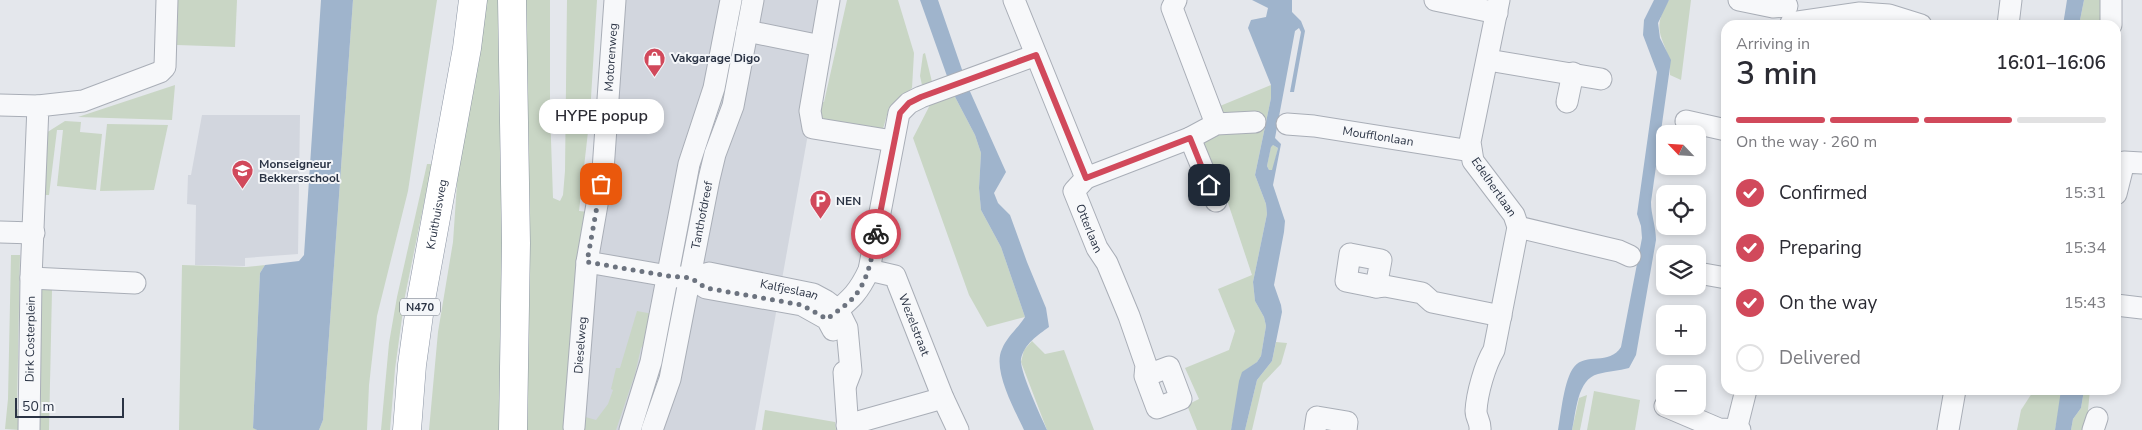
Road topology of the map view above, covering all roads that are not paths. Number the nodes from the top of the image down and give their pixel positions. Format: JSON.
{"nodes":[{"id":1,"x":167,"y":0,"type":"edge"},
{"id":2,"x":473,"y":0,"type":"edge"},
{"id":3,"x":512,"y":0,"type":"edge"},
{"id":4,"x":615,"y":0,"type":"edge"},
{"id":5,"x":731,"y":0,"type":"edge"},
{"id":6,"x":754,"y":0,"type":"edge"},
{"id":7,"x":830,"y":0,"type":"edge"},
{"id":8,"x":1014,"y":0,"type":"edge"},
{"id":9,"x":1176,"y":0,"type":"edge"},
{"id":10,"x":1435,"y":0,"type":"edge"},
{"id":11,"x":1739,"y":0,"type":"edge"},
{"id":12,"x":2011,"y":0,"type":"edge"},
{"id":13,"x":2111,"y":0,"type":"edge"},
{"id":14,"x":1498,"y":7,"type":"edge"},
{"id":15,"x":1789,"y":14,"type":"edge"},
{"id":16,"x":1905,"y":20,"type":"edge"},
{"id":17,"x":2009,"y":20,"type":"edge"},
{"id":18,"x":2111,"y":20,"type":"edge"},
{"id":19,"x":756,"y":33,"type":"junction"},
{"id":20,"x":821,"y":46,"type":"junction"},
{"id":21,"x":1036,"y":55,"type":"junction"},
{"id":22,"x":1488,"y":60,"type":"junction"},
{"id":23,"x":1573,"y":73,"type":"junction"},
{"id":24,"x":1601,"y":79,"type":"dead end"},
{"id":25,"x":1567,"y":102,"type":"dead end"},
{"id":26,"x":0,"y":105,"type":"edge"},
{"id":27,"x":38,"y":106,"type":"junction"},
{"id":28,"x":1686,"y":121,"type":"dead end"},
{"id":29,"x":1255,"y":122,"type":"dead end"},
{"id":30,"x":1216,"y":124,"type":"junction"},
{"id":31,"x":1287,"y":124,"type":"dead end"},
{"id":32,"x":1721,"y":129,"type":"edge"},
{"id":33,"x":1190,"y":138,"type":"junction"},
{"id":34,"x":893,"y":141,"type":"junction"},
{"id":35,"x":1470,"y":152,"type":"junction"},
{"id":36,"x":2133,"y":162,"type":"edge"},
{"id":37,"x":1086,"y":178,"type":"junction"},
{"id":38,"x":2121,"y":185,"type":"edge"},
{"id":39,"x":1216,"y":201,"type":"dead end"},
{"id":40,"x":1518,"y":227,"type":"junction"},
{"id":41,"x":0,"y":232,"type":"edge"},
{"id":42,"x":34,"y":233,"type":"junction"},
{"id":43,"x":1630,"y":256,"type":"dead end"},
{"id":44,"x":587,"y":262,"type":"junction"},
{"id":45,"x":869,"y":270,"type":"junction"},
{"id":46,"x":1706,"y":274,"type":"edge"},
{"id":47,"x":668,"y":276,"type":"junction"},
{"id":48,"x":1721,"y":277,"type":"edge"},
{"id":49,"x":31,"y":278,"type":"junction"},
{"id":50,"x":691,"y":278,"type":"junction"},
{"id":51,"x":135,"y":283,"type":"dead end"},
{"id":52,"x":1376,"y":287,"type":"dead end"},
{"id":53,"x":2121,"y":306,"type":"edge"},
{"id":54,"x":2142,"y":308,"type":"edge"},
{"id":55,"x":832,"y":315,"type":"junction"},
{"id":56,"x":1501,"y":316,"type":"junction"},
{"id":57,"x":1145,"y":376,"type":"dead end"},
{"id":58,"x":1745,"y":395,"type":"edge"},
{"id":59,"x":1955,"y":395,"type":"edge"},
{"id":60,"x":943,"y":398,"type":"junction"},
{"id":61,"x":1685,"y":415,"type":"edge"},
{"id":62,"x":574,"y":427,"type":"dead end"},
{"id":63,"x":848,"y":428,"type":"edge"},
{"id":64,"x":29,"y":430,"type":"edge"},
{"id":65,"x":407,"y":430,"type":"edge"},
{"id":66,"x":513,"y":430,"type":"edge"},
{"id":67,"x":630,"y":430,"type":"edge"},
{"id":68,"x":652,"y":430,"type":"edge"},
{"id":69,"x":958,"y":430,"type":"edge"},
{"id":70,"x":1315,"y":430,"type":"edge"},
{"id":71,"x":1346,"y":430,"type":"edge"},
{"id":72,"x":1480,"y":430,"type":"edge"},
{"id":73,"x":1737,"y":430,"type":"edge"},
{"id":74,"x":1948,"y":430,"type":"edge"}],
"edges":[{"from":1,"to":27,"type":"street"},
{"from":2,"to":65,"type":"highway","name":"Kruithuisweg","number":"N470"},
{"from":3,"to":66,"type":"highway"},
{"from":4,"to":44,"type":"street","name":"Motorenweg"},
{"from":5,"to":47,"type":"street","name":"Tanthofdreef"},
{"from":6,"to":19,"type":"street","name":"Tanthofdreef"},
{"from":7,"to":20,"type":"street"},
{"from":8,"to":21,"type":"street"},
{"from":9,"to":30,"type":"street"},
{"from":10,"to":14,"type":"street"},
{"from":11,"to":15,"type":"street"},
{"from":12,"to":17,"type":"street"},
{"from":13,"to":18,"type":"street"},
{"from":14,"to":22,"type":"street","name":"Edelhertlaan"},
{"from":15,"to":16,"type":"street"},
{"from":19,"to":20,"type":"street"},
{"from":19,"to":50,"type":"street","name":"Tanthofdreef"},
{"from":20,"to":34,"type":"street"},
{"from":21,"to":34,"type":"street"},
{"from":21,"to":37,"type":"street"},
{"from":22,"to":23,"type":"street"},
{"from":22,"to":35,"type":"street","name":"Edelhertlaan"},
{"from":23,"to":24,"type":"street"},
{"from":23,"to":25,"type":"street"},
{"from":26,"to":27,"type":"street"},
{"from":27,"to":42,"type":"street","name":"Dirk Costerplein"},
{"from":28,"to":32,"type":"street"},
{"from":29,"to":30,"type":"street"},
{"from":30,"to":33,"type":"street"},
{"from":31,"to":35,"type":"street","name":"Moufflonlaan"},
{"from":33,"to":37,"type":"street"},
{"from":33,"to":39,"type":"street"},
{"from":34,"to":45,"type":"street"},
{"from":35,"to":40,"type":"street","name":"Edelhertlaan"},
{"from":36,"to":38,"type":"street"},
{"from":37,"to":57,"type":"street","name":"Otterlaan"},
{"from":40,"to":43,"type":"street"},
{"from":40,"to":56,"type":"street","name":"Edelhertlaan"},
{"from":41,"to":42,"type":"street"},
{"from":42,"to":49,"type":"street","name":"Dirk Costerplein"},
{"from":44,"to":47,"type":"street","name":"Kalfjeslaan"},
{"from":44,"to":62,"type":"street","name":"Dieselweg"},
{"from":45,"to":55,"type":"street"},
{"from":45,"to":60,"type":"street","name":"Wezelstraat"},
{"from":46,"to":48,"type":"street"},
{"from":47,"to":50,"type":"street","name":"Kalfjeslaan"},
{"from":47,"to":67,"type":"street","name":"Tanthofdreef"},
{"from":49,"to":51,"type":"street","name":"Dirk Costerplein"},
{"from":49,"to":64,"type":"street","name":"Dirk Costerplein"},
{"from":50,"to":55,"type":"street","name":"Kalfjeslaan"},
{"from":50,"to":68,"type":"street","name":"Tanthofdreef"},
{"from":52,"to":56,"type":"street"},
{"from":53,"to":54,"type":"street"},
{"from":55,"to":63,"type":"street","name":"Kalfjeslaan"},
{"from":56,"to":72,"type":"street","name":"Edelhertlaan"},
{"from":58,"to":73,"type":"street"},
{"from":59,"to":74,"type":"street"},
{"from":60,"to":63,"type":"street"},
{"from":60,"to":69,"type":"street","name":"Wezelstraat"},
{"from":61,"to":73,"type":"street"},
{"from":70,"to":71,"type":"street"}]}
